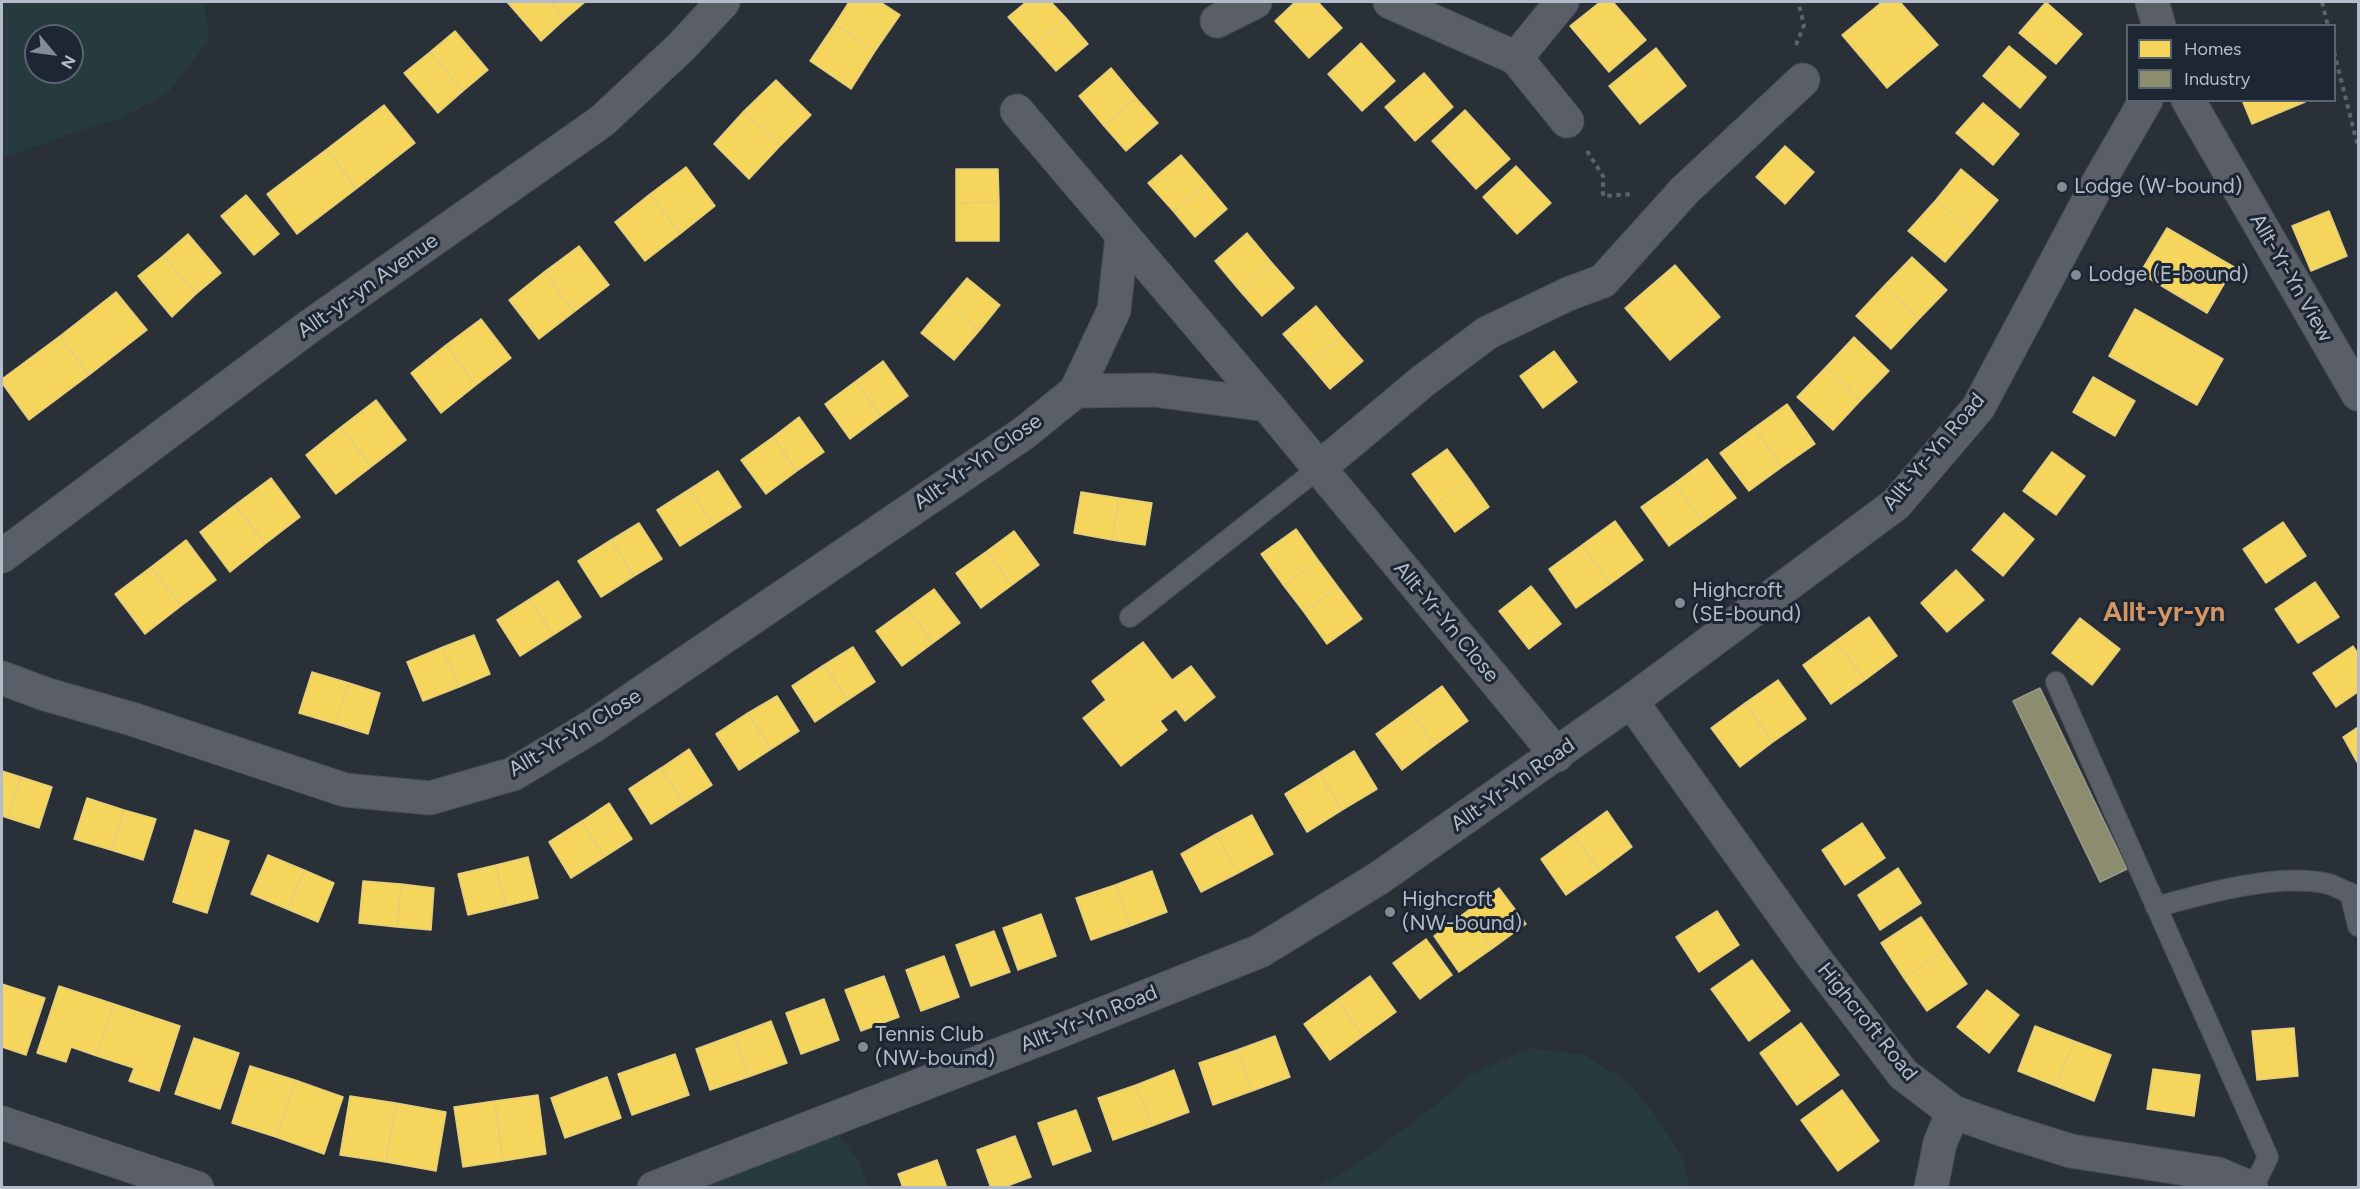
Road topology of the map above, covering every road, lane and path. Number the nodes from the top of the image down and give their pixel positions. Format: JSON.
{"nodes":[{"id":1,"x":723,"y":2,"type":"edge"},
{"id":2,"x":1255,"y":2,"type":"edge"},
{"id":3,"x":1390,"y":2,"type":"edge"},
{"id":4,"x":1562,"y":2,"type":"edge"},
{"id":5,"x":2152,"y":2,"type":"edge"},
{"id":6,"x":2322,"y":2,"type":"edge"},
{"id":7,"x":1217,"y":21,"type":"dead end"},
{"id":8,"x":2158,"y":24,"type":"edge"},
{"id":9,"x":2328,"y":24,"type":"edge"},
{"id":10,"x":1516,"y":58,"type":"junction"},
{"id":11,"x":2336,"y":60,"type":"edge"},
{"id":12,"x":1803,"y":80,"type":"dead end"},
{"id":13,"x":2145,"y":102,"type":"edge"},
{"id":14,"x":2189,"y":102,"type":"edge"},
{"id":15,"x":1017,"y":111,"type":"dead end"},
{"id":16,"x":1567,"y":120,"type":"joint"},
{"id":17,"x":2358,"y":147,"type":"edge"},
{"id":18,"x":1685,"y":190,"type":"junction"},
{"id":19,"x":1122,"y":236,"type":"junction"},
{"id":20,"x":1076,"y":392,"type":"junction"},
{"id":21,"x":2358,"y":394,"type":"edge"},
{"id":22,"x":1267,"y":405,"type":"junction"},
{"id":23,"x":1319,"y":468,"type":"junction"},
{"id":24,"x":2,"y":556,"type":"edge"},
{"id":25,"x":1130,"y":617,"type":"dead end"},
{"id":26,"x":2,"y":678,"type":"edge"},
{"id":27,"x":2056,"y":682,"type":"dead end"},
{"id":28,"x":1631,"y":701,"type":"junction"},
{"id":29,"x":1557,"y":755,"type":"junction"},
{"id":30,"x":2156,"y":907,"type":"junction"},
{"id":31,"x":2358,"y":926,"type":"edge"},
{"id":32,"x":1953,"y":1112,"type":"junction"},
{"id":33,"x":2,"y":1123,"type":"edge"},
{"id":34,"x":197,"y":1188,"type":"edge"},
{"id":35,"x":654,"y":1188,"type":"edge"},
{"id":36,"x":1931,"y":1188,"type":"edge"},
{"id":37,"x":2252,"y":1188,"type":"edge"}],
"edges":[{"from":1,"to":24,"type":"street","name":"Allt-yr-yn Avenue"},
{"from":2,"to":7,"type":"street"},
{"from":3,"to":10,"type":"street"},
{"from":4,"to":10,"type":"street"},
{"from":5,"to":8,"type":"street"},
{"from":6,"to":9,"type":"path"},
{"from":10,"to":16,"type":"street"},
{"from":11,"to":17,"type":"path"},
{"from":12,"to":18,"type":"street"},
{"from":13,"to":28,"type":"street","name":"Allt-Yr-Yn Road"},
{"from":14,"to":21,"type":"street","name":"Allt-Yr-Yn View"},
{"from":15,"to":19,"type":"street","name":"Allt-Yr-Yn Close"},
{"from":16,"to":18,"type":"path"},
{"from":18,"to":23,"type":"street"},
{"from":19,"to":20,"type":"street","name":"Allt-Yr-Yn Close"},
{"from":19,"to":22,"type":"street","name":"Allt-Yr-Yn Close"},
{"from":20,"to":22,"type":"street"},
{"from":20,"to":26,"type":"street","name":"Allt-Yr-Yn Close"},
{"from":22,"to":23,"type":"street","name":"Allt-Yr-Yn Close"},
{"from":23,"to":25,"type":"lane"},
{"from":23,"to":29,"type":"street","name":"Allt-Yr-Yn Close"},
{"from":27,"to":30,"type":"lane"},
{"from":28,"to":29,"type":"street","name":"Allt-Yr-Yn Road"},
{"from":28,"to":32,"type":"street","name":"Highcroft Road"},
{"from":29,"to":35,"type":"street","name":"Allt-Yr-Yn Road"},
{"from":30,"to":31,"type":"lane"},
{"from":30,"to":37,"type":"lane"},
{"from":32,"to":36,"type":"street"},
{"from":32,"to":37,"type":"street","name":"Highcroft Road"},
{"from":33,"to":34,"type":"street"}]}
